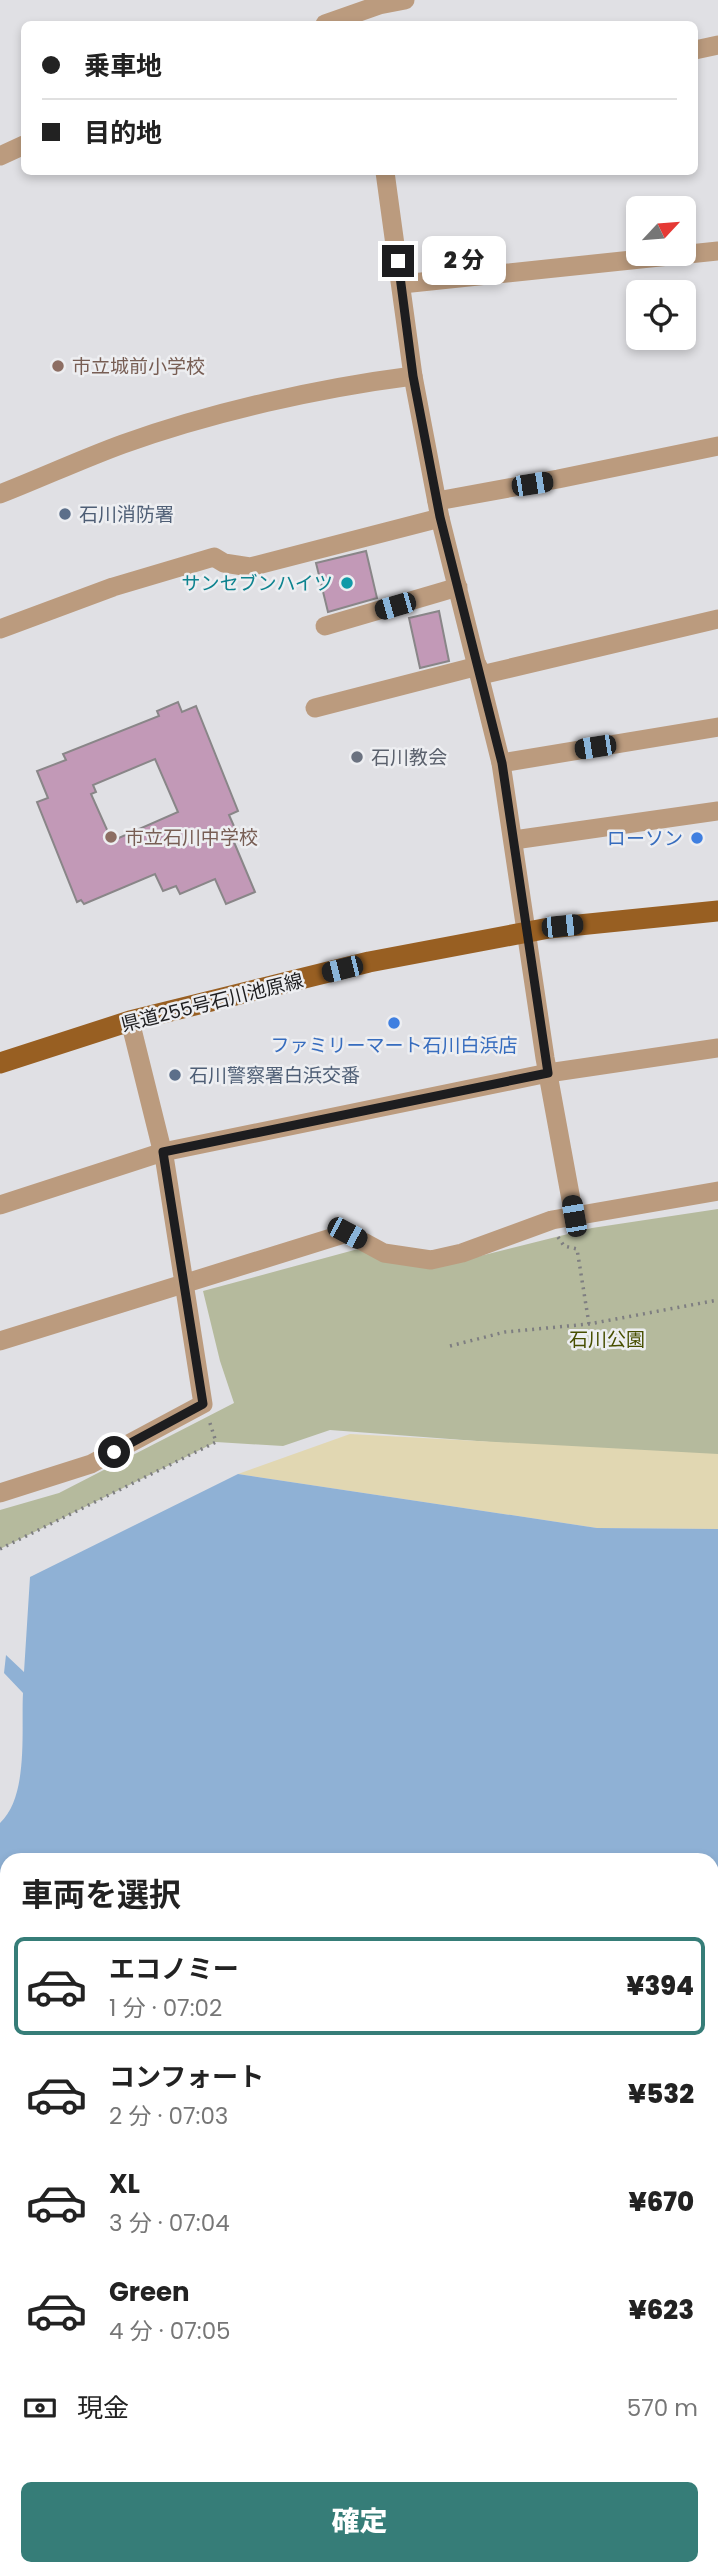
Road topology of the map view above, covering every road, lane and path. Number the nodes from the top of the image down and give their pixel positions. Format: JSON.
{"nodes":[{"id":1,"x":405,"y":0,"type":"edge"},
{"id":2,"x":360,"y":12,"type":"edge"},
{"id":3,"x":334,"y":21,"type":"edge"},
{"id":4,"x":718,"y":45,"type":"edge"},
{"id":5,"x":698,"y":49,"type":"edge"},
{"id":6,"x":21,"y":146,"type":"edge"},
{"id":7,"x":0,"y":156,"type":"edge"},
{"id":8,"x":385,"y":175,"type":"edge"},
{"id":9,"x":718,"y":251,"type":"edge"},
{"id":10,"x":402,"y":284,"type":"junction"},
{"id":11,"x":413,"y":376,"type":"junction"},
{"id":12,"x":718,"y":446,"type":"edge"},
{"id":13,"x":0,"y":494,"type":"edge"},
{"id":14,"x":439,"y":509,"type":"junction"},
{"id":15,"x":458,"y":587,"type":"junction"},
{"id":16,"x":718,"y":620,"type":"edge"},
{"id":17,"x":325,"y":626,"type":"dead end"},
{"id":18,"x":0,"y":629,"type":"edge"},
{"id":19,"x":479,"y":670,"type":"junction"},
{"id":20,"x":315,"y":708,"type":"dead end"},
{"id":21,"x":718,"y":727,"type":"edge"},
{"id":22,"x":502,"y":763,"type":"junction"},
{"id":23,"x":718,"y":811,"type":"edge"},
{"id":24,"x":514,"y":840,"type":"junction"},
{"id":25,"x":718,"y":911,"type":"edge"},
{"id":26,"x":527,"y":932,"type":"junction"},
{"id":27,"x":130,"y":1021,"type":"junction"},
{"id":28,"x":718,"y":1048,"type":"edge"},
{"id":29,"x":0,"y":1063,"type":"edge"},
{"id":30,"x":548,"y":1073,"type":"junction"},
{"id":31,"x":163,"y":1152,"type":"junction"},
{"id":32,"x":718,"y":1191,"type":"edge"},
{"id":33,"x":0,"y":1205,"type":"edge"},
{"id":34,"x":574,"y":1216,"type":"junction"},
{"id":35,"x":555,"y":1232,"type":"dead end"},
{"id":36,"x":186,"y":1285,"type":"junction"},
{"id":37,"x":718,"y":1300,"type":"edge"},
{"id":38,"x":589,"y":1324,"type":"junction"},
{"id":39,"x":0,"y":1341,"type":"edge"},
{"id":40,"x":450,"y":1346,"type":"dead end"},
{"id":41,"x":203,"y":1404,"type":"junction"},
{"id":42,"x":0,"y":1493,"type":"edge"},
{"id":43,"x":0,"y":1549,"type":"edge"}],
"edges":[{"from":1,"to":2,"type":"street"},
{"from":2,"to":3,"type":"street"},
{"from":4,"to":5,"type":"street"},
{"from":6,"to":7,"type":"street"},
{"from":8,"to":10,"type":"street"},
{"from":9,"to":10,"type":"street"},
{"from":10,"to":11,"type":"street"},
{"from":11,"to":13,"type":"street"},
{"from":11,"to":14,"type":"street"},
{"from":12,"to":14,"type":"street"},
{"from":14,"to":15,"type":"street"},
{"from":14,"to":18,"type":"street"},
{"from":15,"to":17,"type":"street"},
{"from":15,"to":19,"type":"street"},
{"from":16,"to":19,"type":"street"},
{"from":19,"to":20,"type":"street"},
{"from":19,"to":22,"type":"street"},
{"from":21,"to":22,"type":"street"},
{"from":22,"to":24,"type":"street"},
{"from":23,"to":24,"type":"street"},
{"from":24,"to":26,"type":"street"},
{"from":25,"to":26,"type":"main road","name":"県道255号石川池原線"},
{"from":26,"to":27,"type":"main road","name":"県道255号石川池原線"},
{"from":26,"to":30,"type":"street"},
{"from":27,"to":29,"type":"main road","name":"県道255号石川池原線"},
{"from":27,"to":31,"type":"street"},
{"from":28,"to":30,"type":"street"},
{"from":30,"to":31,"type":"street"},
{"from":30,"to":34,"type":"street"},
{"from":31,"to":33,"type":"street"},
{"from":31,"to":36,"type":"street"},
{"from":32,"to":34,"type":"street"},
{"from":34,"to":36,"type":"street"},
{"from":35,"to":38,"type":"path"},
{"from":36,"to":39,"type":"street"},
{"from":36,"to":41,"type":"street"},
{"from":37,"to":38,"type":"path"},
{"from":38,"to":40,"type":"path"},
{"from":41,"to":42,"type":"street"},
{"from":41,"to":43,"type":"path"}]}
